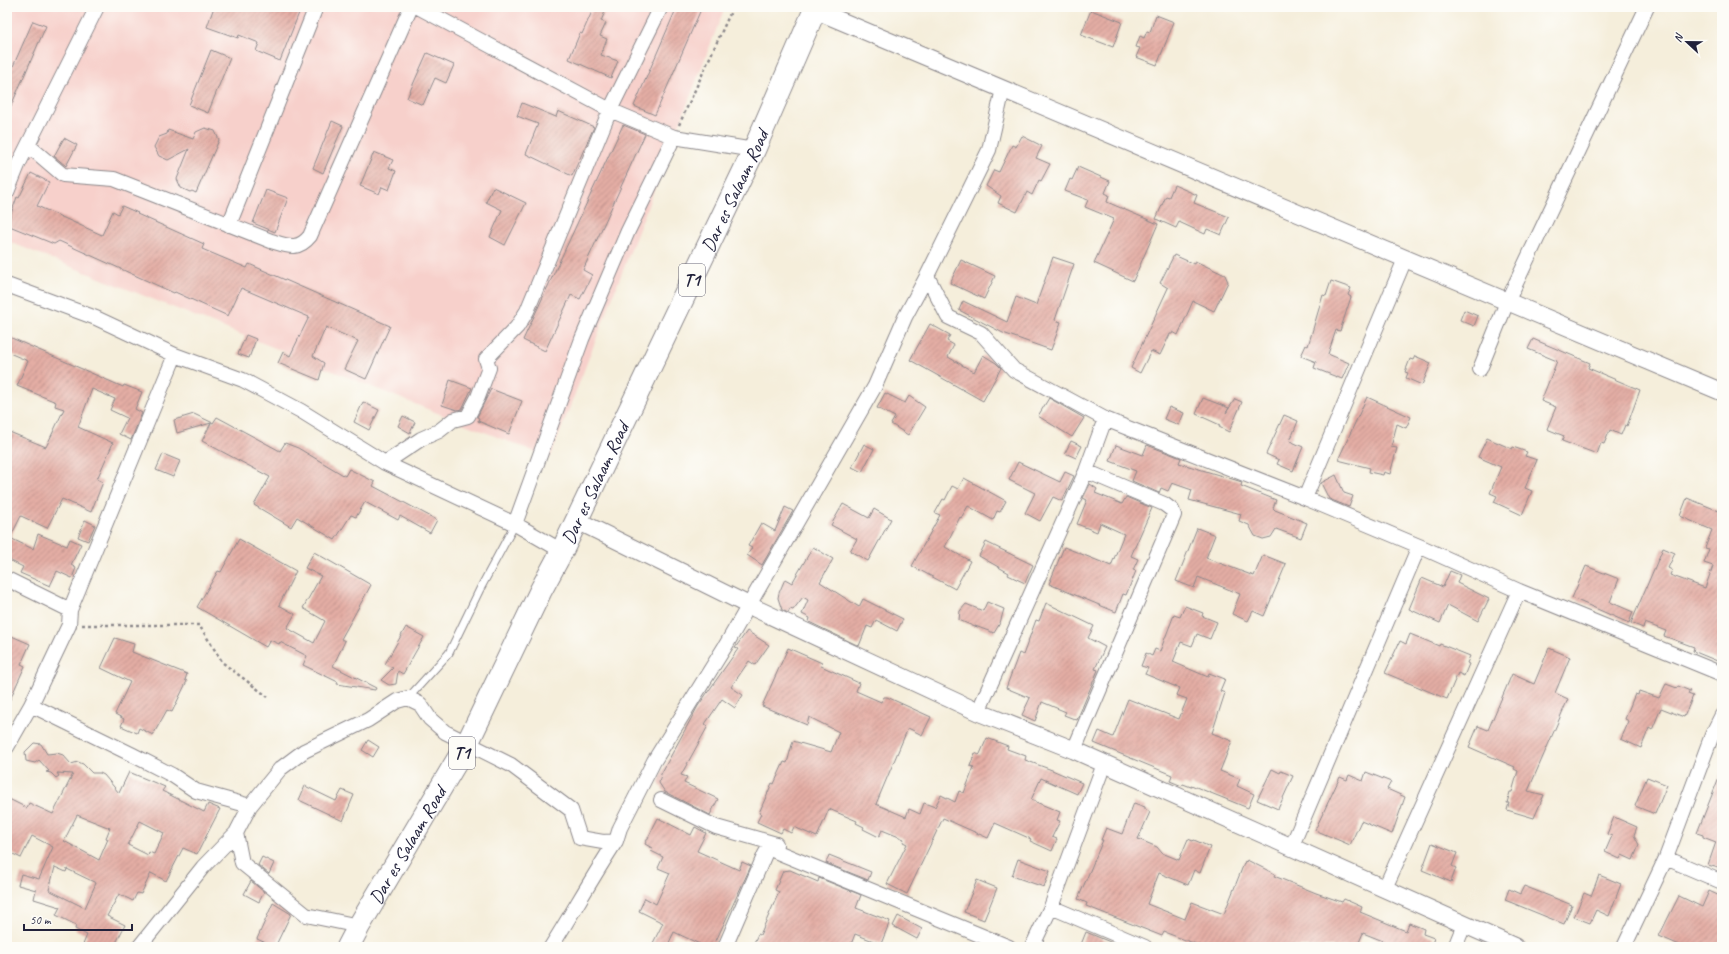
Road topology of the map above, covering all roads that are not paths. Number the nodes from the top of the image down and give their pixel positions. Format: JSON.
{"nodes":[{"id":1,"x":97,"y":7,"type":"edge"},
{"id":2,"x":316,"y":7,"type":"edge"},
{"id":3,"x":411,"y":7,"type":"edge"},
{"id":4,"x":418,"y":7,"type":"edge"},
{"id":5,"x":661,"y":7,"type":"edge"},
{"id":6,"x":1647,"y":7,"type":"edge"},
{"id":7,"x":816,"y":9,"type":"edge"},
{"id":8,"x":1003,"y":90,"type":"junction"},
{"id":9,"x":610,"y":110,"type":"junction"},
{"id":10,"x":674,"y":137,"type":"junction"},
{"id":11,"x":28,"y":146,"type":"junction"},
{"id":12,"x":754,"y":150,"type":"junction"},
{"id":13,"x":12,"y":163,"type":"edge"},
{"id":14,"x":7,"y":192,"type":"edge"},
{"id":15,"x":229,"y":225,"type":"junction"},
{"id":16,"x":1405,"y":259,"type":"junction"},
{"id":17,"x":927,"y":276,"type":"junction"},
{"id":18,"x":7,"y":285,"type":"edge"},
{"id":19,"x":1507,"y":302,"type":"junction"},
{"id":20,"x":175,"y":355,"type":"junction"},
{"id":21,"x":1480,"y":369,"type":"dead end"},
{"id":22,"x":1722,"y":392,"type":"edge"},
{"id":23,"x":1105,"y":419,"type":"junction"},
{"id":24,"x":385,"y":463,"type":"junction"},
{"id":25,"x":1086,"y":471,"type":"junction"},
{"id":26,"x":1305,"y":498,"type":"junction"},
{"id":27,"x":576,"y":520,"type":"junction"},
{"id":28,"x":515,"y":524,"type":"junction"},
{"id":29,"x":1419,"y":546,"type":"junction"},
{"id":30,"x":562,"y":551,"type":"junction"},
{"id":31,"x":7,"y":579,"type":"edge"},
{"id":32,"x":1519,"y":591,"type":"junction"},
{"id":33,"x":748,"y":605,"type":"junction"},
{"id":34,"x":70,"y":610,"type":"junction"},
{"id":35,"x":1722,"y":674,"type":"edge"},
{"id":36,"x":408,"y":698,"type":"junction"},
{"id":37,"x":31,"y":705,"type":"junction"},
{"id":38,"x":978,"y":712,"type":"junction"},
{"id":39,"x":1722,"y":715,"type":"edge"},
{"id":40,"x":1717,"y":738,"type":"edge"},
{"id":41,"x":468,"y":742,"type":"junction"},
{"id":42,"x":7,"y":747,"type":"edge"},
{"id":43,"x":1074,"y":750,"type":"junction"},
{"id":44,"x":1104,"y":764,"type":"junction"},
{"id":45,"x":661,"y":800,"type":"dead end"},
{"id":46,"x":250,"y":806,"type":"junction"},
{"id":47,"x":236,"y":833,"type":"junction"},
{"id":48,"x":616,"y":841,"type":"junction"},
{"id":49,"x":772,"y":844,"type":"junction"},
{"id":50,"x":1290,"y":848,"type":"junction"},
{"id":51,"x":1666,"y":858,"type":"junction"},
{"id":52,"x":1722,"y":882,"type":"edge"},
{"id":53,"x":1385,"y":888,"type":"junction"},
{"id":54,"x":1051,"y":907,"type":"junction"},
{"id":55,"x":1464,"y":925,"type":"junction"},
{"id":56,"x":359,"y":926,"type":"junction"},
{"id":57,"x":139,"y":947,"type":"edge"},
{"id":58,"x":348,"y":947,"type":"edge"},
{"id":59,"x":551,"y":947,"type":"edge"},
{"id":60,"x":725,"y":947,"type":"edge"},
{"id":61,"x":1009,"y":947,"type":"edge"},
{"id":62,"x":1032,"y":947,"type":"edge"},
{"id":63,"x":1145,"y":947,"type":"edge"},
{"id":64,"x":1455,"y":947,"type":"edge"},
{"id":65,"x":1514,"y":947,"type":"edge"},
{"id":66,"x":1624,"y":947,"type":"edge"}],
"edges":[{"from":1,"to":11,"type":"street"},
{"from":2,"to":15,"type":"street"},
{"from":3,"to":15,"type":"street"},
{"from":4,"to":9,"type":"street"},
{"from":5,"to":9,"type":"street"},
{"from":6,"to":19,"type":"street"},
{"from":7,"to":8,"type":"street"},
{"from":7,"to":12,"type":"highway","name":"Dar es Salaam Road","number":"T1"},
{"from":8,"to":16,"type":"street"},
{"from":8,"to":17,"type":"street"},
{"from":9,"to":10,"type":"street"},
{"from":9,"to":24,"type":"street"},
{"from":10,"to":12,"type":"street"},
{"from":10,"to":28,"type":"street"},
{"from":11,"to":13,"type":"street"},
{"from":11,"to":15,"type":"street"},
{"from":12,"to":27,"type":"highway","name":"Dar es Salaam Road","number":"T1"},
{"from":13,"to":14,"type":"street"},
{"from":16,"to":19,"type":"street"},
{"from":16,"to":26,"type":"street"},
{"from":17,"to":23,"type":"street"},
{"from":17,"to":33,"type":"street"},
{"from":18,"to":20,"type":"street"},
{"from":19,"to":21,"type":"street"},
{"from":19,"to":22,"type":"street"},
{"from":20,"to":24,"type":"street"},
{"from":20,"to":34,"type":"street"},
{"from":23,"to":25,"type":"street"},
{"from":23,"to":26,"type":"street"},
{"from":24,"to":28,"type":"street"},
{"from":25,"to":38,"type":"street"},
{"from":25,"to":43,"type":"street"},
{"from":26,"to":29,"type":"street"},
{"from":27,"to":30,"type":"highway","name":"Dar es Salaam Road","number":"T1"},
{"from":27,"to":33,"type":"street"},
{"from":28,"to":30,"type":"street"},
{"from":28,"to":36,"type":"lane"},
{"from":29,"to":32,"type":"street"},
{"from":29,"to":50,"type":"street"},
{"from":30,"to":41,"type":"highway","name":"Dar es Salaam Road","number":"T1"},
{"from":31,"to":34,"type":"street"},
{"from":32,"to":35,"type":"street"},
{"from":32,"to":53,"type":"street"},
{"from":33,"to":38,"type":"street"},
{"from":33,"to":48,"type":"street"},
{"from":34,"to":37,"type":"street"},
{"from":36,"to":41,"type":"street"},
{"from":36,"to":46,"type":"street"},
{"from":37,"to":42,"type":"street"},
{"from":37,"to":46,"type":"street"},
{"from":38,"to":43,"type":"street"},
{"from":39,"to":40,"type":"street"},
{"from":40,"to":51,"type":"street"},
{"from":41,"to":48,"type":"street"},
{"from":41,"to":56,"type":"highway","name":"Dar es Salaam Road","number":"T1"},
{"from":43,"to":44,"type":"street"},
{"from":44,"to":50,"type":"street"},
{"from":44,"to":54,"type":"street"},
{"from":45,"to":49,"type":"street"},
{"from":46,"to":47,"type":"street"},
{"from":47,"to":56,"type":"street"},
{"from":47,"to":57,"type":"street"},
{"from":48,"to":59,"type":"street"},
{"from":49,"to":60,"type":"street"},
{"from":49,"to":61,"type":"street"},
{"from":50,"to":53,"type":"street"},
{"from":51,"to":52,"type":"street"},
{"from":51,"to":66,"type":"street"},
{"from":53,"to":55,"type":"street"},
{"from":54,"to":62,"type":"street"},
{"from":54,"to":63,"type":"street"},
{"from":55,"to":64,"type":"street"},
{"from":55,"to":65,"type":"street"},
{"from":56,"to":58,"type":"highway","name":"Dar es Salaam Road","number":"T1"}]}
